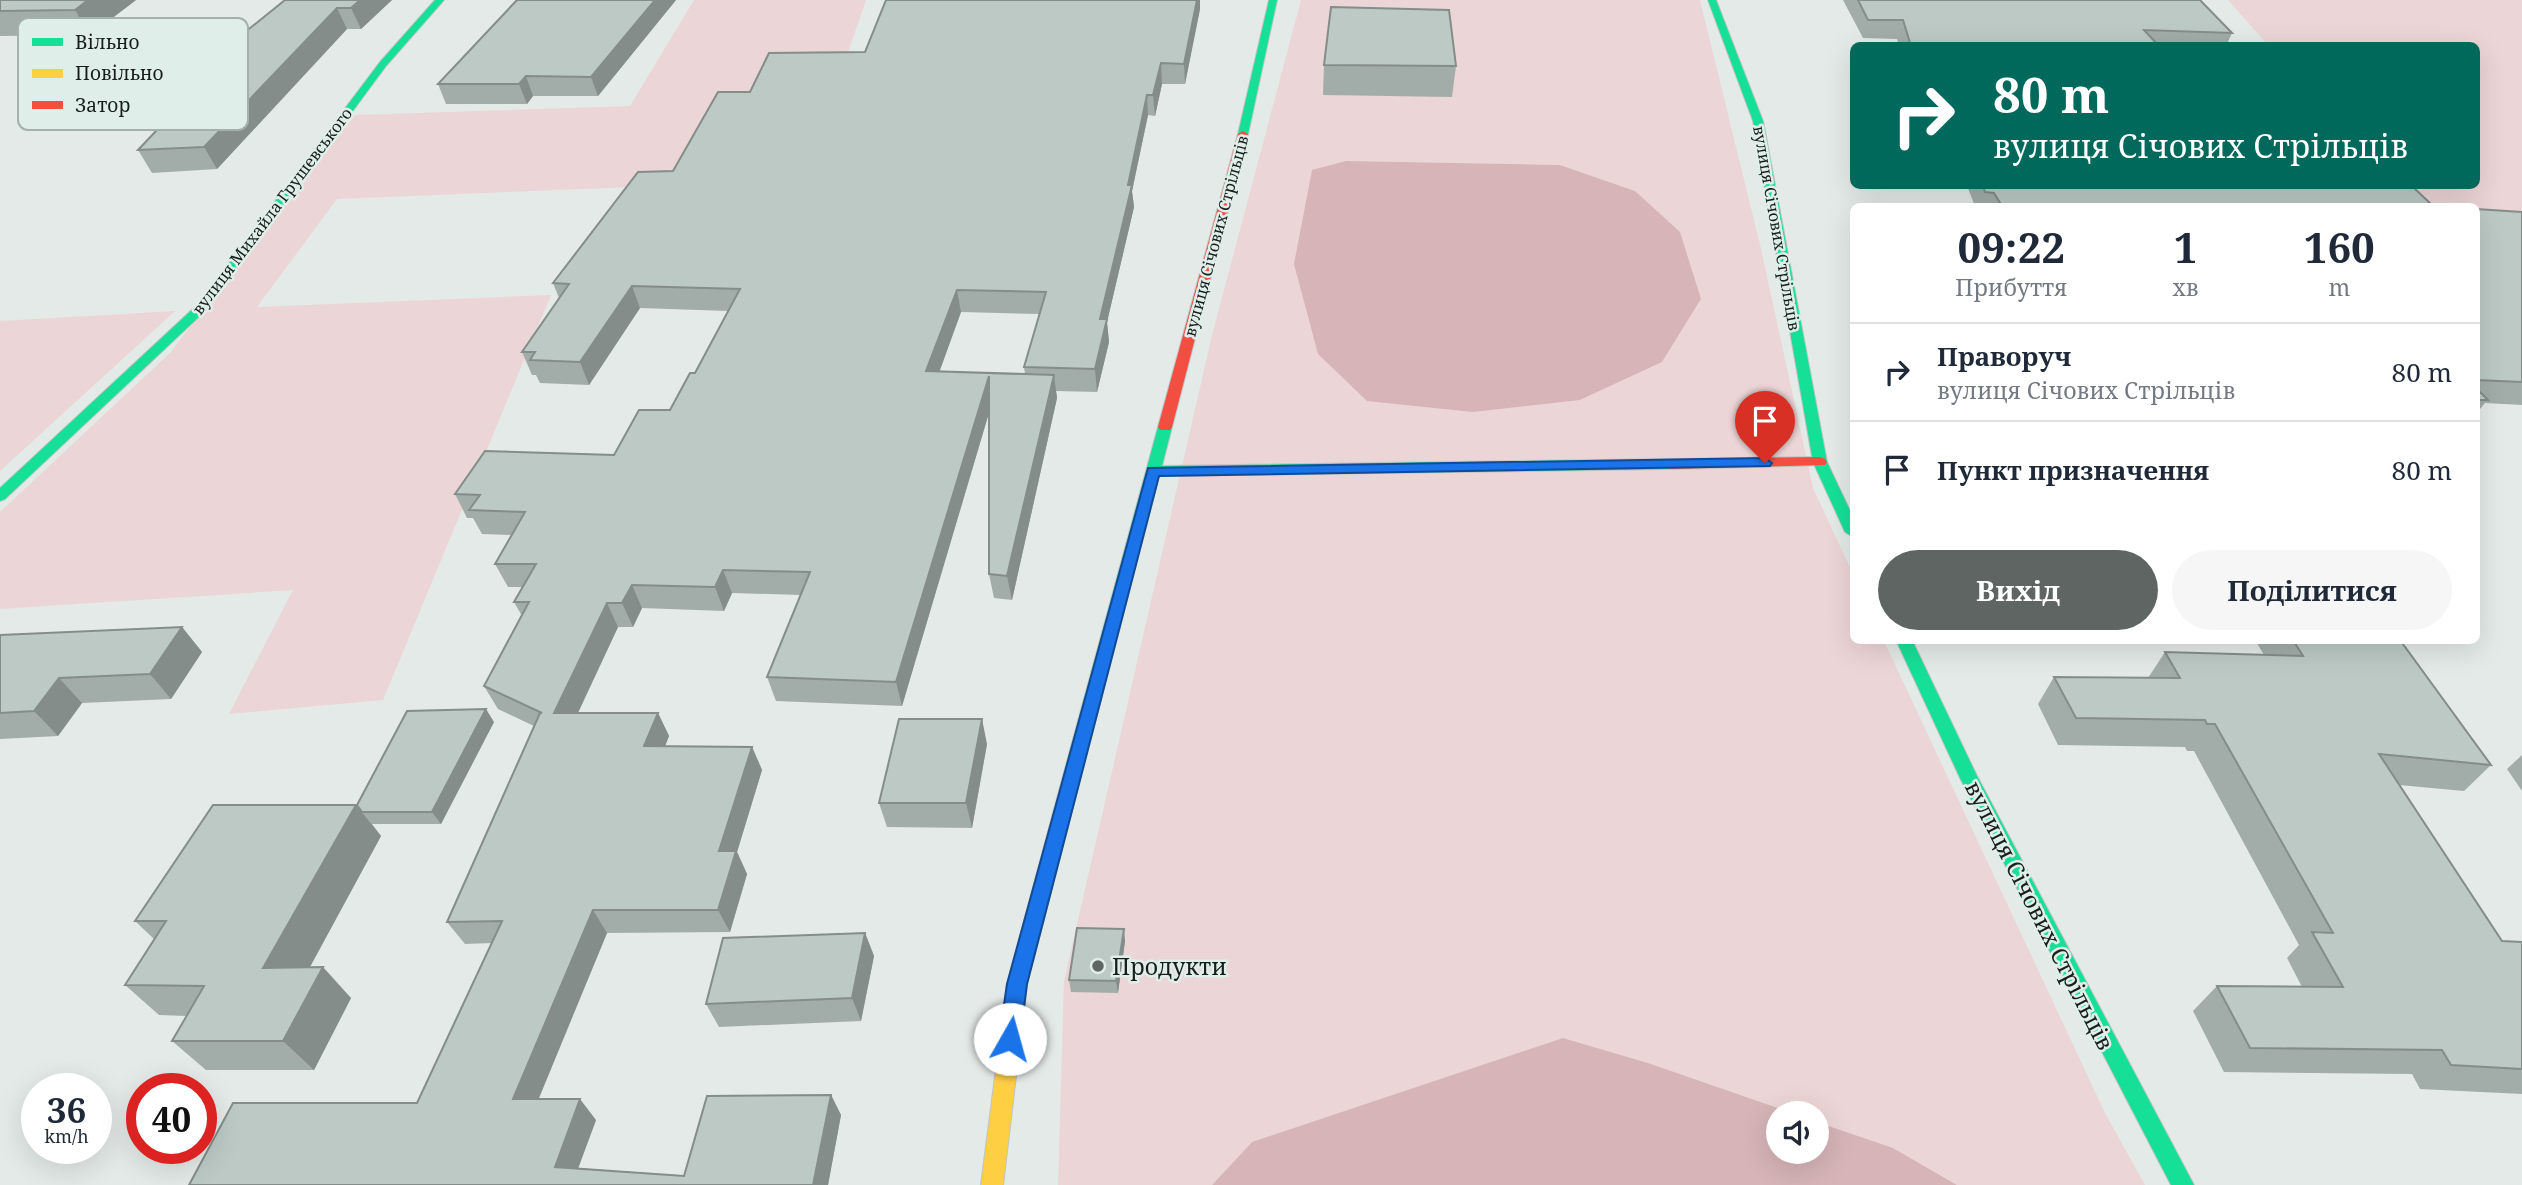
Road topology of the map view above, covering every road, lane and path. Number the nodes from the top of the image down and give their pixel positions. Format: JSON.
{"nodes":[{"id":1,"x":440,"y":0,"type":"edge"},
{"id":2,"x":1273,"y":0,"type":"edge"},
{"id":3,"x":1712,"y":0,"type":"edge"},
{"id":4,"x":1820,"y":462,"type":"junction"},
{"id":5,"x":1153,"y":471,"type":"junction"},
{"id":6,"x":0,"y":496,"type":"edge"},
{"id":7,"x":1850,"y":527,"type":"edge"},
{"id":8,"x":1906,"y":644,"type":"edge"},
{"id":9,"x":992,"y":1185,"type":"edge"},
{"id":10,"x":2183,"y":1185,"type":"edge"}],
"edges":[{"from":1,"to":6,"type":"street","name":"вулиця Михайла Грушевського"},
{"from":2,"to":5,"type":"street","name":"вулиця Січових Стрільців"},
{"from":3,"to":4,"type":"street","name":"вулиця Січових Стрільців"},
{"from":4,"to":5,"type":"street"},
{"from":4,"to":7,"type":"street","name":"вулиця Січових Стрільців"},
{"from":5,"to":9,"type":"street","name":"вулиця Січових Стрільців"},
{"from":8,"to":10,"type":"street","name":"вулиця Січових Стрільців"}]}
